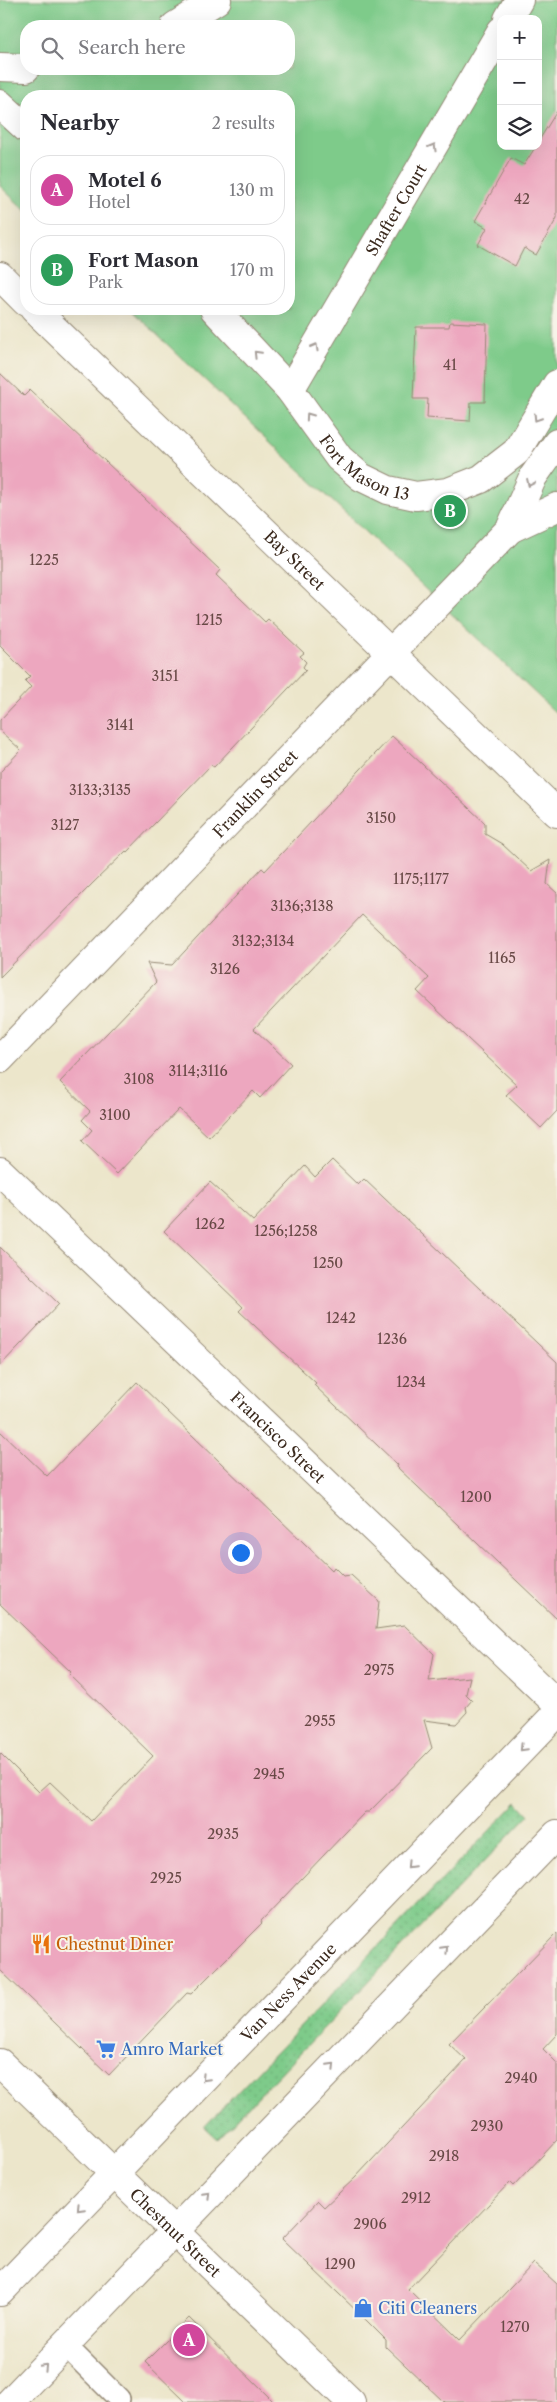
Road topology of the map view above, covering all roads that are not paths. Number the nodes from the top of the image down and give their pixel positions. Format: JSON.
{"nodes":[{"id":1,"x":217,"y":0,"type":"edge"},
{"id":2,"x":519,"y":0,"type":"edge"},
{"id":3,"x":510,"y":15,"type":"edge"},
{"id":4,"x":185,"y":20,"type":"edge"},
{"id":5,"x":497,"y":37,"type":"edge"},
{"id":6,"x":0,"y":67,"type":"edge"},
{"id":7,"x":20,"y":68,"type":"edge"},
{"id":8,"x":0,"y":104,"type":"edge"},
{"id":9,"x":20,"y":122,"type":"edge"},
{"id":10,"x":0,"y":276,"type":"edge"},
{"id":11,"x":20,"y":296,"type":"edge"},
{"id":12,"x":40,"y":315,"type":"edge"},
{"id":13,"x":220,"y":315,"type":"edge"},
{"id":14,"x":557,"y":384,"type":"edge"},
{"id":15,"x":290,"y":390,"type":"junction"},
{"id":16,"x":557,"y":443,"type":"edge"},
{"id":17,"x":557,"y":507,"type":"edge"},
{"id":18,"x":510,"y":529,"type":"junction"},
{"id":19,"x":391,"y":652,"type":"junction"},
{"id":20,"x":557,"y":813,"type":"edge"},
{"id":21,"x":0,"y":1059,"type":"edge"},
{"id":22,"x":0,"y":1172,"type":"edge"},
{"id":23,"x":557,"y":1704,"type":"edge"},
{"id":24,"x":557,"y":1713,"type":"edge"},
{"id":25,"x":557,"y":1834,"type":"edge"},
{"id":26,"x":0,"y":2063,"type":"edge"},
{"id":27,"x":114,"y":2173,"type":"junction"},
{"id":28,"x":174,"y":2231,"type":"junction"},
{"id":29,"x":0,"y":2292,"type":"edge"},
{"id":30,"x":65,"y":2345,"type":"junction"},
{"id":31,"x":119,"y":2399,"type":"dead end"},
{"id":32,"x":10,"y":2402,"type":"edge"},
{"id":33,"x":351,"y":2402,"type":"edge"}],
"edges":[{"from":1,"to":4,"type":"street"},
{"from":2,"to":3,"type":"street"},
{"from":15,"to":5,"type":"street","name":"Shafter Court","one_way":true},
{"from":6,"to":7,"type":"street"},
{"from":8,"to":9,"type":"street"},
{"from":10,"to":11,"type":"street"},
{"from":12,"to":19,"type":"street","name":"Bay Street"},
{"from":15,"to":13,"type":"street","name":"Fort Mason 13","one_way":true},
{"from":14,"to":15,"type":"street","name":"Fort Mason 13","one_way":true},
{"from":16,"to":18,"type":"street","name":"Franklin Street","one_way":true},
{"from":17,"to":18,"type":"street","name":"Franklin Street"},
{"from":18,"to":19,"type":"street","name":"Franklin Street"},
{"from":19,"to":20,"type":"street","name":"Bay Street"},
{"from":19,"to":21,"type":"street","name":"Franklin Street"},
{"from":22,"to":23,"type":"street","name":"Francisco Street"},
{"from":24,"to":27,"type":"street","name":"Van Ness Avenue","one_way":true},
{"from":28,"to":25,"type":"street","one_way":true},
{"from":26,"to":27,"type":"street","name":"Chestnut Street"},
{"from":27,"to":28,"type":"street","name":"Chestnut Street"},
{"from":27,"to":29,"type":"street","name":"Van Ness Avenue","one_way":true},
{"from":28,"to":30,"type":"street"},
{"from":28,"to":33,"type":"street","name":"Chestnut Street"},
{"from":30,"to":31,"type":"lane"},
{"from":32,"to":30,"type":"street","one_way":true}]}
